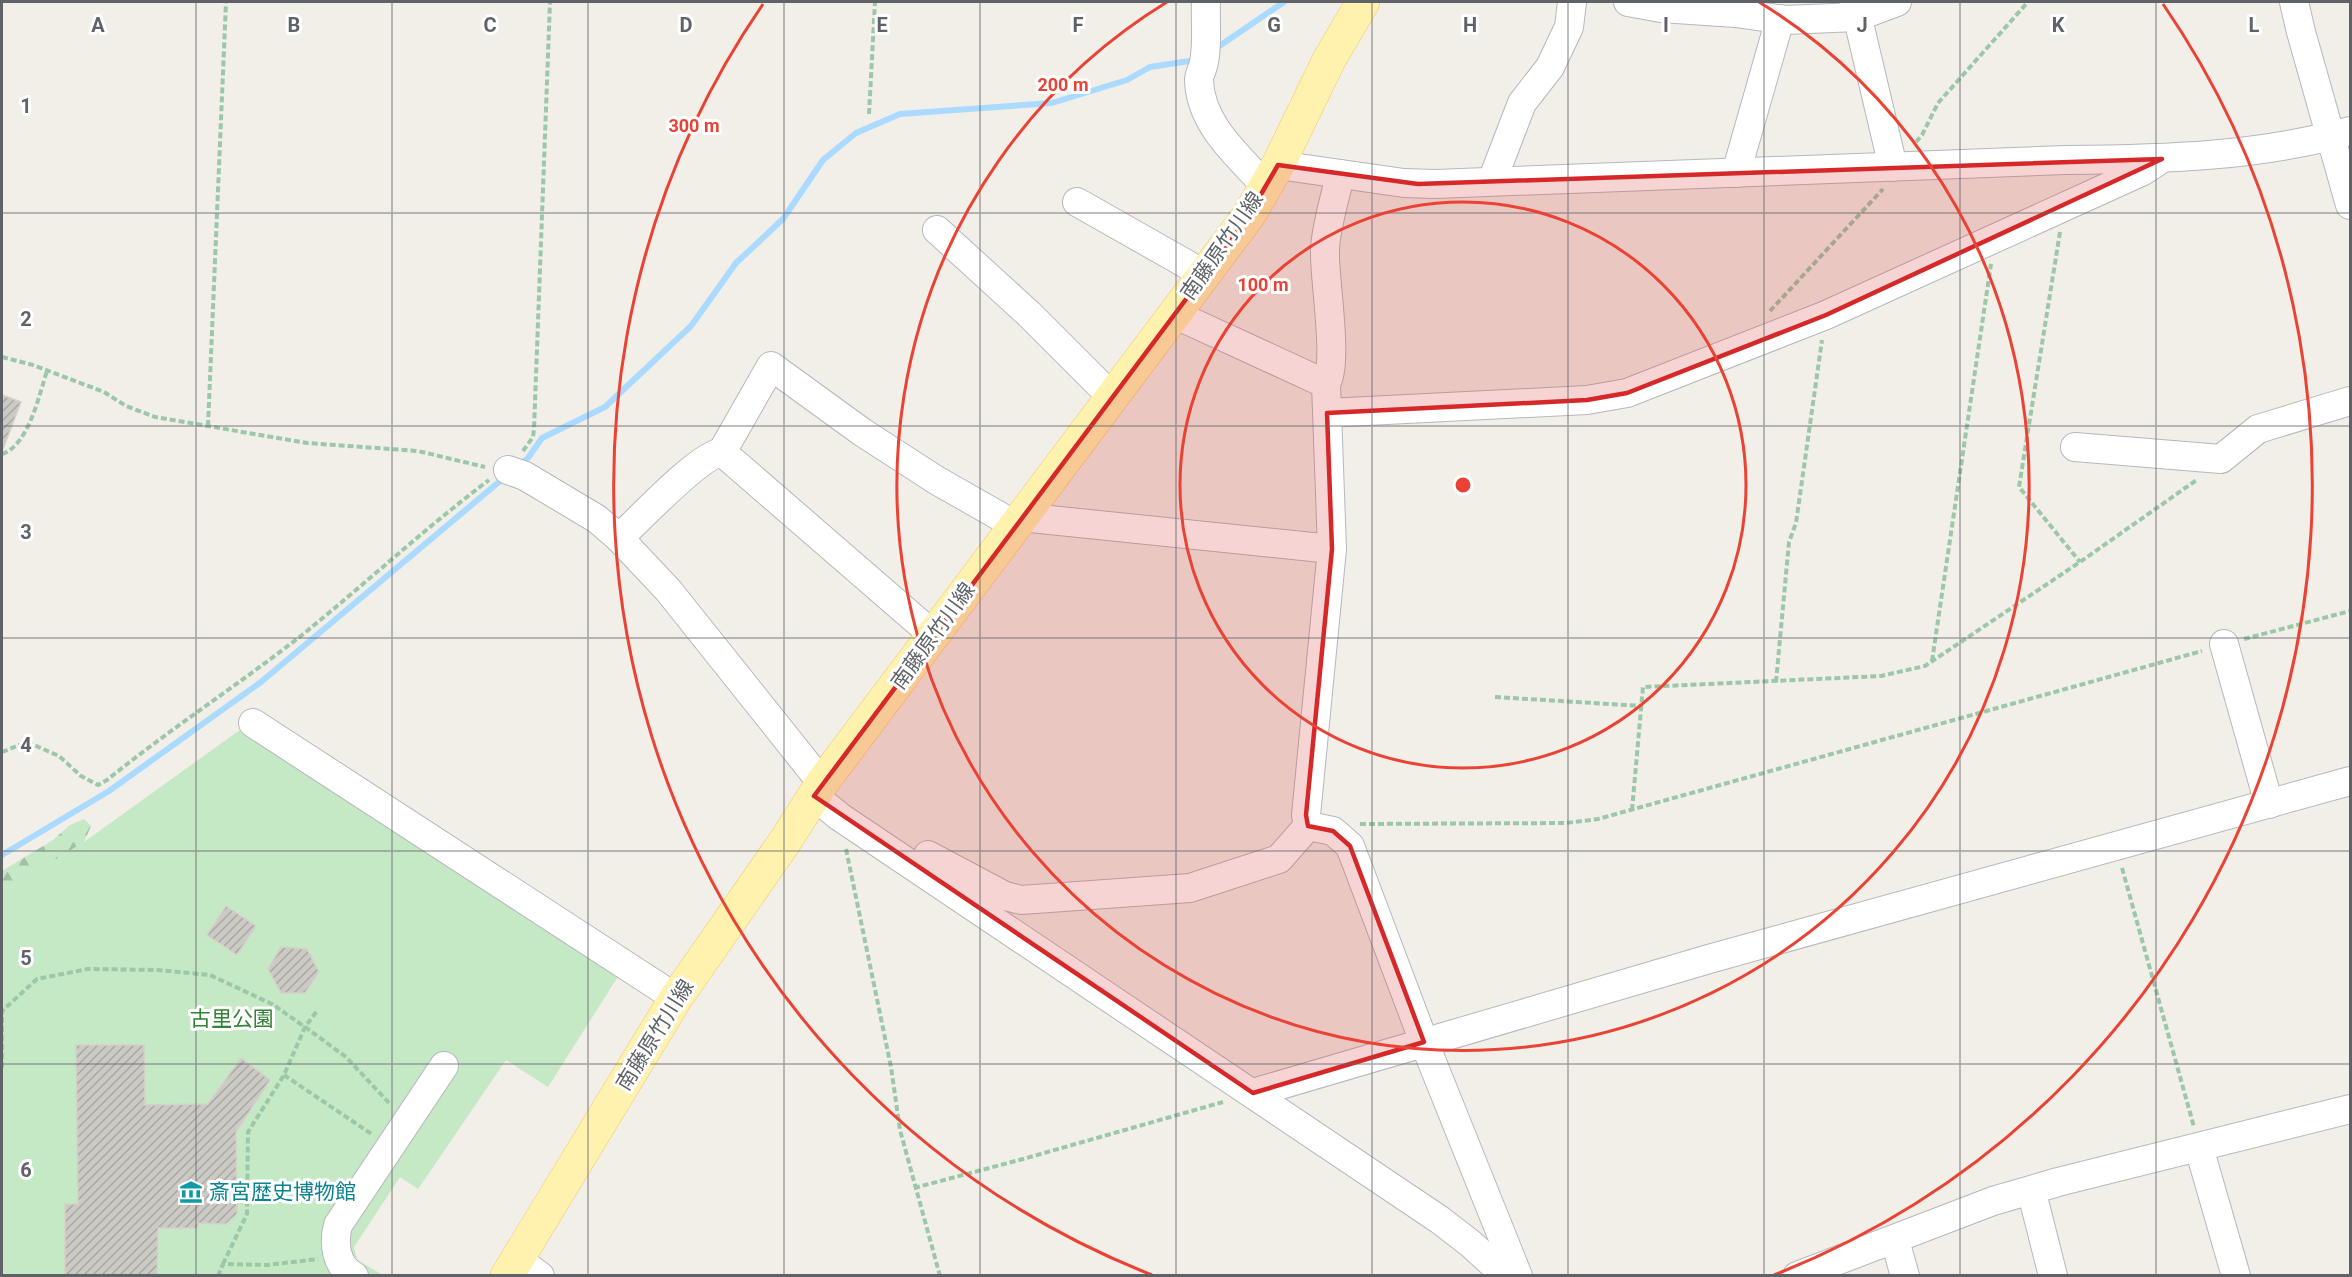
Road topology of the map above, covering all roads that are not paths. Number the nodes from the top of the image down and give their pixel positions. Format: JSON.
{"nodes":[{"id":1,"x":1206,"y":2,"type":"edge"},
{"id":2,"x":1363,"y":2,"type":"edge"},
{"id":3,"x":1572,"y":2,"type":"edge"},
{"id":4,"x":1628,"y":2,"type":"edge"},
{"id":5,"x":1897,"y":2,"type":"edge"},
{"id":6,"x":2294,"y":2,"type":"edge"},
{"id":7,"x":1856,"y":9,"type":"edge"},
{"id":8,"x":1780,"y":19,"type":"junction"},
{"id":9,"x":2341,"y":133,"type":"edge"},
{"id":10,"x":2162,"y":159,"type":"junction"},
{"id":11,"x":1893,"y":167,"type":"junction"},
{"id":12,"x":1736,"y":173,"type":"junction"},
{"id":13,"x":1340,"y":174,"type":"junction"},
{"id":14,"x":1271,"y":175,"type":"junction"},
{"id":15,"x":1492,"y":181,"type":"junction"},
{"id":16,"x":1077,"y":202,"type":"dead end"},
{"id":17,"x":2350,"y":205,"type":"edge"},
{"id":18,"x":937,"y":230,"type":"dead end"},
{"id":19,"x":1201,"y":278,"type":"junction"},
{"id":20,"x":1174,"y":315,"type":"junction"},
{"id":21,"x":1326,"y":384,"type":"junction"},
{"id":22,"x":1112,"y":397,"type":"junction"},
{"id":23,"x":2350,"y":401,"type":"edge"},
{"id":24,"x":1327,"y":413,"type":"junction"},
{"id":25,"x":2075,"y":447,"type":"dead end"},
{"id":26,"x":722,"y":452,"type":"junction"},
{"id":27,"x":509,"y":471,"type":"road end"},
{"id":28,"x":1018,"y":521,"type":"junction"},
{"id":29,"x":619,"y":538,"type":"junction"},
{"id":30,"x":1332,"y":549,"type":"junction"},
{"id":31,"x":932,"y":634,"type":"junction"},
{"id":32,"x":2224,"y":644,"type":"road end"},
{"id":33,"x":253,"y":723,"type":"dead end"},
{"id":34,"x":2350,"y":781,"type":"edge"},
{"id":35,"x":818,"y":790,"type":"junction"},
{"id":36,"x":2269,"y":804,"type":"junction"},
{"id":37,"x":1321,"y":828,"type":"junction"},
{"id":38,"x":888,"y":848,"type":"junction"},
{"id":39,"x":676,"y":998,"type":"junction"},
{"id":40,"x":1424,"y":1042,"type":"junction"},
{"id":41,"x":444,"y":1066,"type":"dead end"},
{"id":42,"x":1253,"y":1093,"type":"junction"},
{"id":43,"x":2350,"y":1109,"type":"edge"},
{"id":44,"x":2201,"y":1153,"type":"junction"},
{"id":45,"x":2034,"y":1201,"type":"dead end"},
{"id":46,"x":521,"y":1270,"type":"edge"},
{"id":47,"x":354,"y":1275,"type":"edge"},
{"id":48,"x":1506,"y":1275,"type":"edge"},
{"id":49,"x":1518,"y":1275,"type":"edge"},
{"id":50,"x":1797,"y":1275,"type":"edge"},
{"id":51,"x":2053,"y":1275,"type":"edge"},
{"id":52,"x":2236,"y":1275,"type":"edge"}],
"edges":[{"from":1,"to":14,"type":"street"},
{"from":2,"to":14,"type":"main road","name":"南藤原竹川線"},
{"from":3,"to":15,"type":"street"},
{"from":4,"to":8,"type":"street"},
{"from":5,"to":7,"type":"street"},
{"from":6,"to":9,"type":"street"},
{"from":7,"to":8,"type":"street"},
{"from":7,"to":11,"type":"street"},
{"from":8,"to":12,"type":"street"},
{"from":9,"to":10,"type":"street"},
{"from":9,"to":17,"type":"street"},
{"from":10,"to":11,"type":"street"},
{"from":10,"to":24,"type":"street"},
{"from":11,"to":12,"type":"street"},
{"from":12,"to":15,"type":"street"},
{"from":13,"to":14,"type":"street"},
{"from":13,"to":15,"type":"street"},
{"from":13,"to":21,"type":"street"},
{"from":14,"to":19,"type":"main road","name":"南藤原竹川線"},
{"from":16,"to":19,"type":"street"},
{"from":18,"to":22,"type":"street"},
{"from":19,"to":20,"type":"main road","name":"南藤原竹川線"},
{"from":20,"to":21,"type":"street"},
{"from":20,"to":22,"type":"main road","name":"南藤原竹川線"},
{"from":21,"to":24,"type":"street"},
{"from":22,"to":28,"type":"main road","name":"南藤原竹川線"},
{"from":23,"to":25,"type":"street"},
{"from":24,"to":30,"type":"street"},
{"from":26,"to":28,"type":"street"},
{"from":26,"to":29,"type":"street"},
{"from":26,"to":31,"type":"street"},
{"from":27,"to":29,"type":"street"},
{"from":28,"to":30,"type":"street"},
{"from":28,"to":31,"type":"main road","name":"南藤原竹川線"},
{"from":29,"to":35,"type":"street"},
{"from":30,"to":37,"type":"street"},
{"from":31,"to":35,"type":"main road","name":"南藤原竹川線"},
{"from":32,"to":36,"type":"street"},
{"from":33,"to":39,"type":"street"},
{"from":34,"to":36,"type":"street"},
{"from":35,"to":38,"type":"street"},
{"from":35,"to":39,"type":"main road","name":"南藤原竹川線"},
{"from":36,"to":40,"type":"street"},
{"from":37,"to":38,"type":"street"},
{"from":37,"to":40,"type":"street"},
{"from":38,"to":42,"type":"street"},
{"from":39,"to":46,"type":"main road","name":"南藤原竹川線"},
{"from":40,"to":42,"type":"street"},
{"from":40,"to":49,"type":"street"},
{"from":41,"to":47,"type":"street"},
{"from":42,"to":48,"type":"street"},
{"from":43,"to":44,"type":"street"},
{"from":44,"to":50,"type":"street"},
{"from":44,"to":52,"type":"street"},
{"from":45,"to":51,"type":"street"}]}
